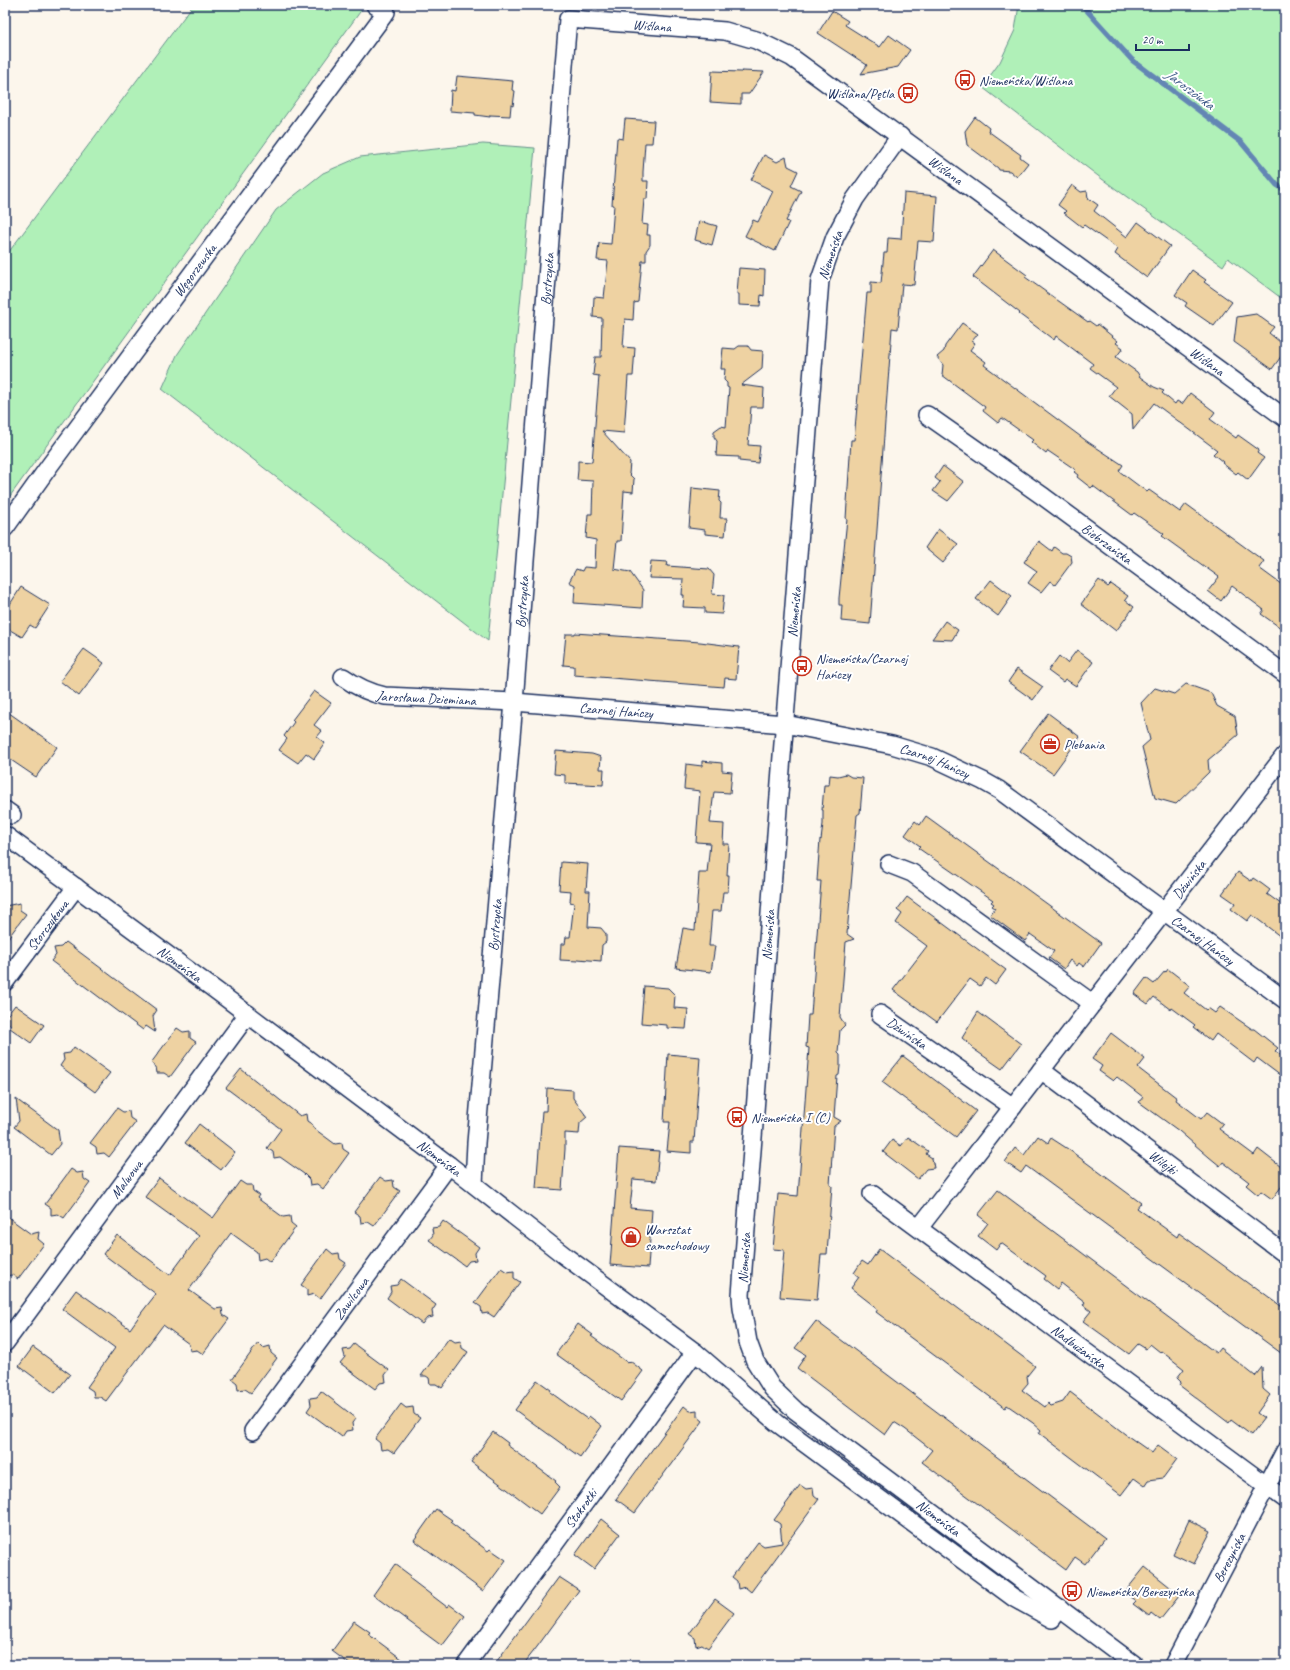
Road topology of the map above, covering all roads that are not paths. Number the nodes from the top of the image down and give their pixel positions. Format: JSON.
{"nodes":[{"id":1,"x":380,"y":9,"type":"edge"},
{"id":2,"x":568,"y":20,"type":"joint"},
{"id":3,"x":900,"y":136,"type":"junction"},
{"id":4,"x":927,"y":415,"type":"dead end"},
{"id":5,"x":1285,"y":418,"type":"edge"},
{"id":6,"x":5,"y":528,"type":"edge"},
{"id":7,"x":1285,"y":674,"type":"edge"},
{"id":8,"x":343,"y":677,"type":"dead end"},
{"id":9,"x":514,"y":702,"type":"junction"},
{"id":10,"x":785,"y":724,"type":"junction"},
{"id":11,"x":1285,"y":755,"type":"edge"},
{"id":12,"x":5,"y":835,"type":"edge"},
{"id":13,"x":889,"y":864,"type":"dead end"},
{"id":14,"x":76,"y":887,"type":"junction"},
{"id":15,"x":1164,"y":910,"type":"junction"},
{"id":16,"x":5,"y":982,"type":"edge"},
{"id":17,"x":1285,"y":1000,"type":"edge"},
{"id":18,"x":1092,"y":1003,"type":"junction"},
{"id":19,"x":248,"y":1014,"type":"junction"},
{"id":20,"x":880,"y":1014,"type":"dead end"},
{"id":21,"x":1041,"y":1070,"type":"junction"},
{"id":22,"x":1013,"y":1107,"type":"junction"},
{"id":23,"x":449,"y":1165,"type":"junction"},
{"id":24,"x":474,"y":1184,"type":"junction"},
{"id":25,"x":872,"y":1194,"type":"dead end"},
{"id":26,"x":919,"y":1228,"type":"junction"},
{"id":27,"x":1285,"y":1254,"type":"edge"},
{"id":28,"x":5,"y":1343,"type":"edge"},
{"id":29,"x":696,"y":1352,"type":"junction"},
{"id":30,"x":253,"y":1431,"type":"dead end"},
{"id":31,"x":1285,"y":1451,"type":"edge"},
{"id":32,"x":1268,"y":1485,"type":"junction"},
{"id":33,"x":1285,"y":1499,"type":"edge"},
{"id":34,"x":1060,"y":1608,"type":"junction"},
{"id":35,"x":466,"y":1665,"type":"edge"},
{"id":36,"x":1135,"y":1665,"type":"edge"},
{"id":37,"x":1173,"y":1665,"type":"edge"}],
"edges":[{"from":1,"to":6,"type":"street","name":"Węgorzewska"},
{"from":2,"to":3,"type":"street","name":"Wiślana"},
{"from":2,"to":9,"type":"street","name":"Bystrzycka"},
{"from":3,"to":5,"type":"street","name":"Wiślana"},
{"from":3,"to":10,"type":"street","name":"Niemeńska"},
{"from":4,"to":7,"type":"street","name":"Biebrzańska"},
{"from":8,"to":9,"type":"street","name":"Jarosława Dziemiana"},
{"from":9,"to":10,"type":"street","name":"Czarnej Hańczy"},
{"from":9,"to":24,"type":"street","name":"Bystrzycka"},
{"from":10,"to":15,"type":"street","name":"Czarnej Hańczy"},
{"from":10,"to":34,"type":"street","name":"Niemeńska"},
{"from":11,"to":15,"type":"street","name":"Dźwińska"},
{"from":12,"to":14,"type":"street","name":"Niemeńska"},
{"from":13,"to":18,"type":"street"},
{"from":14,"to":16,"type":"street","name":"Storczykowa"},
{"from":14,"to":19,"type":"street","name":"Niemeńska"},
{"from":15,"to":17,"type":"street","name":"Czarnej Hańczy"},
{"from":15,"to":18,"type":"street","name":"Dźwińska"},
{"from":18,"to":21,"type":"street","name":"Dźwińska"},
{"from":19,"to":23,"type":"street","name":"Niemeńska"},
{"from":19,"to":28,"type":"street","name":"Malwowa"},
{"from":20,"to":22,"type":"street","name":"Dźwińska"},
{"from":21,"to":22,"type":"street","name":"Dźwińska"},
{"from":21,"to":27,"type":"street","name":"Wilejki"},
{"from":22,"to":26,"type":"street","name":"Dźwińska"},
{"from":23,"to":24,"type":"street","name":"Niemeńska"},
{"from":23,"to":30,"type":"street","name":"Zawilcowa"},
{"from":24,"to":29,"type":"street","name":"Niemeńska"},
{"from":25,"to":26,"type":"street","name":"Nadbużańska"},
{"from":26,"to":32,"type":"street","name":"Nadbużańska"},
{"from":29,"to":34,"type":"street","name":"Niemeńska"},
{"from":29,"to":35,"type":"street","name":"Stokrotki"},
{"from":31,"to":32,"type":"street","name":"Berezyńska"},
{"from":32,"to":33,"type":"street","name":"Nadbużańska"},
{"from":32,"to":37,"type":"street","name":"Berezyńska"},
{"from":34,"to":36,"type":"street","name":"Niemeńska"}]}
